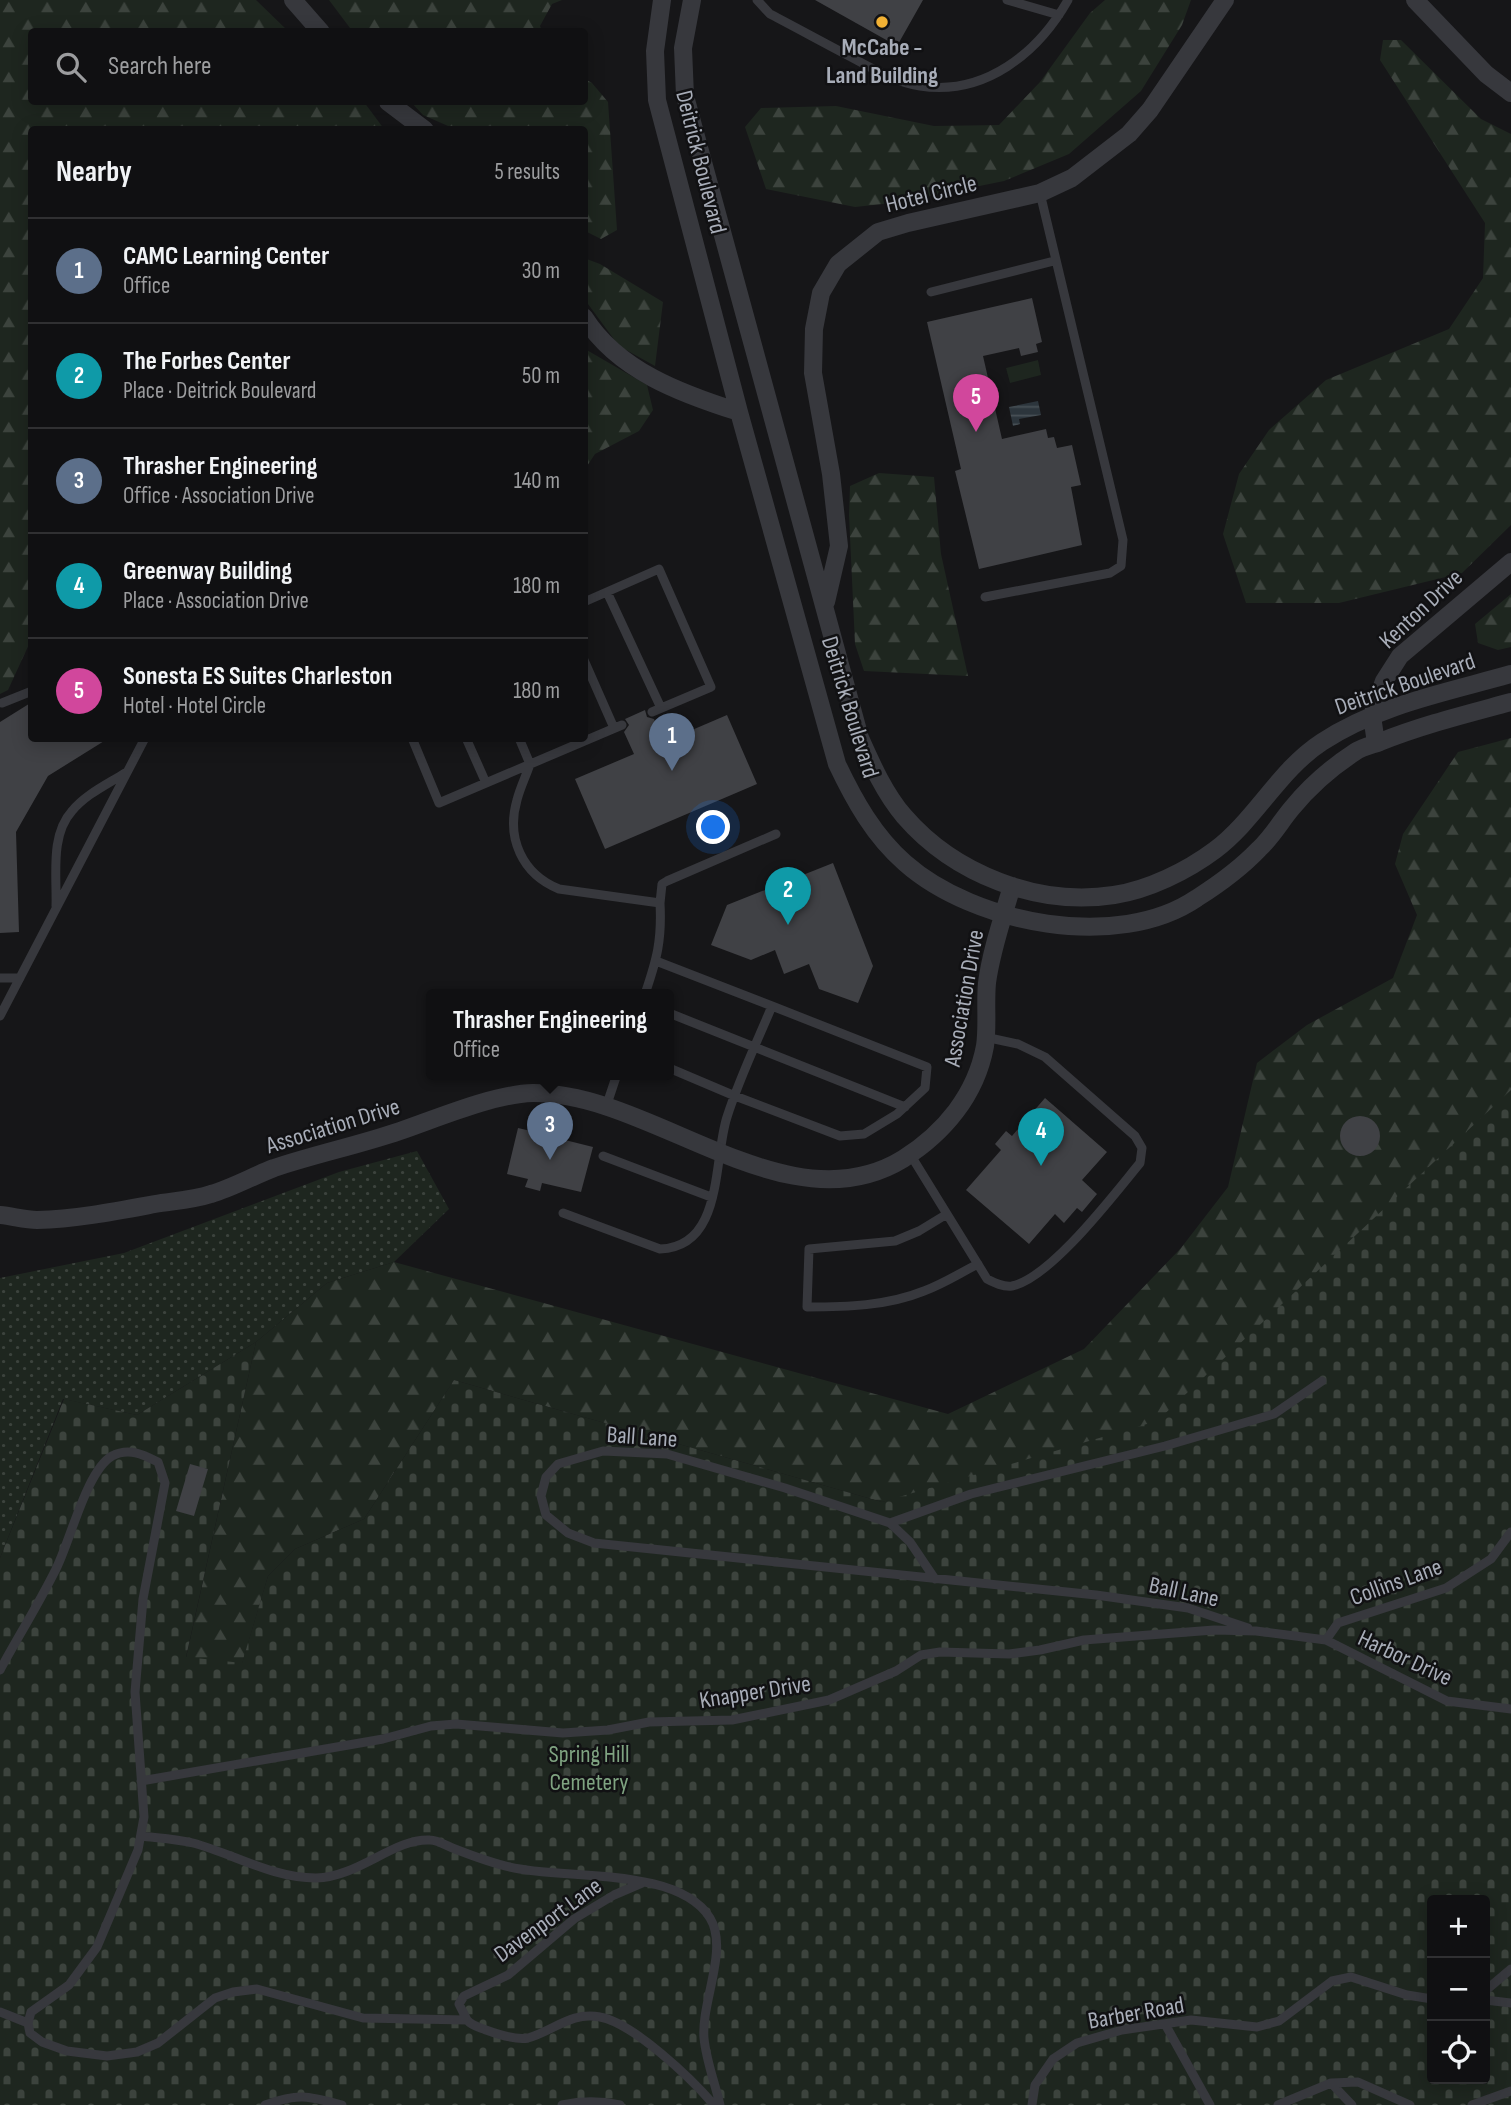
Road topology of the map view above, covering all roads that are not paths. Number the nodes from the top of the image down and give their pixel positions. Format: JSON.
{"nodes":[{"id":1,"x":293,"y":0,"type":"edge"},
{"id":2,"x":662,"y":0,"type":"edge"},
{"id":3,"x":692,"y":0,"type":"edge"},
{"id":4,"x":757,"y":0,"type":"edge"},
{"id":5,"x":1007,"y":0,"type":"edge"},
{"id":6,"x":1068,"y":0,"type":"edge"},
{"id":7,"x":1225,"y":0,"type":"edge"},
{"id":8,"x":1415,"y":0,"type":"edge"},
{"id":9,"x":1059,"y":15,"type":"junction"},
{"id":10,"x":318,"y":28,"type":"edge"},
{"id":11,"x":1511,"y":93,"type":"edge"},
{"id":12,"x":392,"y":105,"type":"edge"},
{"id":13,"x":420,"y":126,"type":"edge"},
{"id":14,"x":1040,"y":193,"type":"junction"},
{"id":15,"x":1054,"y":261,"type":"junction"},
{"id":16,"x":931,"y":292,"type":"dead end"},
{"id":17,"x":588,"y":323,"type":"edge"},
{"id":18,"x":739,"y":412,"type":"junction"},
{"id":19,"x":1511,"y":562,"type":"edge"},
{"id":20,"x":607,"y":592,"type":"junction"},
{"id":21,"x":985,"y":597,"type":"dead end"},
{"id":22,"x":588,"y":600,"type":"edge"},
{"id":23,"x":825,"y":606,"type":"junction"},
{"id":24,"x":588,"y":668,"type":"edge"},
{"id":25,"x":1511,"y":674,"type":"edge"},
{"id":26,"x":28,"y":693,"type":"edge"},
{"id":27,"x":1511,"y":702,"type":"edge"},
{"id":28,"x":2,"y":703,"type":"dead end"},
{"id":29,"x":1372,"y":716,"type":"junction"},
{"id":30,"x":588,"y":737,"type":"edge"},
{"id":31,"x":143,"y":742,"type":"edge"},
{"id":32,"x":414,"y":742,"type":"edge"},
{"id":33,"x":468,"y":742,"type":"edge"},
{"id":34,"x":521,"y":742,"type":"edge"},
{"id":35,"x":569,"y":743,"type":"edge"},
{"id":36,"x":1376,"y":743,"type":"junction"},
{"id":37,"x":530,"y":764,"type":"junction"},
{"id":38,"x":127,"y":772,"type":"junction"},
{"id":39,"x":486,"y":783,"type":"junction"},
{"id":40,"x":776,"y":834,"type":"dead end"},
{"id":41,"x":1012,"y":886,"type":"junction"},
{"id":42,"x":660,"y":903,"type":"junction"},
{"id":43,"x":57,"y":908,"type":"junction"},
{"id":44,"x":1004,"y":914,"type":"junction"},
{"id":45,"x":656,"y":961,"type":"junction"},
{"id":46,"x":0,"y":978,"type":"edge"},
{"id":47,"x":20,"y":978,"type":"junction"},
{"id":48,"x":647,"y":989,"type":"edge"},
{"id":49,"x":772,"y":1006,"type":"junction"},
{"id":50,"x":674,"y":1015,"type":"edge"},
{"id":51,"x":0,"y":1016,"type":"edge"},
{"id":52,"x":985,"y":1037,"type":"junction"},
{"id":53,"x":755,"y":1048,"type":"junction"},
{"id":54,"x":674,"y":1070,"type":"edge"},
{"id":55,"x":615,"y":1080,"type":"edge"},
{"id":56,"x":735,"y":1097,"type":"junction"},
{"id":57,"x":606,"y":1107,"type":"junction"},
{"id":58,"x":905,"y":1107,"type":"junction"},
{"id":59,"x":721,"y":1152,"type":"junction"},
{"id":60,"x":910,"y":1154,"type":"junction"},
{"id":61,"x":603,"y":1156,"type":"dead end"},
{"id":62,"x":711,"y":1197,"type":"junction"},
{"id":63,"x":563,"y":1213,"type":"dead end"},
{"id":64,"x":947,"y":1214,"type":"junction"},
{"id":65,"x":0,"y":1215,"type":"edge"},
{"id":66,"x":978,"y":1264,"type":"junction"},
{"id":67,"x":1322,"y":1381,"type":"dead end"},
{"id":68,"x":890,"y":1523,"type":"junction"},
{"id":69,"x":1511,"y":1532,"type":"edge"},
{"id":70,"x":935,"y":1579,"type":"junction"},
{"id":71,"x":1256,"y":1631,"type":"junction"},
{"id":72,"x":1326,"y":1640,"type":"junction"},
{"id":73,"x":0,"y":1670,"type":"edge"},
{"id":74,"x":1511,"y":1709,"type":"edge"},
{"id":75,"x":141,"y":1781,"type":"junction"},
{"id":76,"x":141,"y":1836,"type":"junction"},
{"id":77,"x":642,"y":1883,"type":"junction"},
{"id":78,"x":1511,"y":1969,"type":"edge"},
{"id":79,"x":1490,"y":1987,"type":"edge"},
{"id":80,"x":1427,"y":1998,"type":"edge"},
{"id":81,"x":1490,"y":2001,"type":"edge"},
{"id":82,"x":1511,"y":2003,"type":"edge"},
{"id":83,"x":0,"y":2012,"type":"edge"},
{"id":84,"x":467,"y":2020,"type":"junction"},
{"id":85,"x":28,"y":2023,"type":"junction"},
{"id":86,"x":1165,"y":2024,"type":"junction"},
{"id":87,"x":1331,"y":2083,"type":"junction"},
{"id":88,"x":1511,"y":2091,"type":"edge"},
{"id":89,"x":265,"y":2105,"type":"edge"},
{"id":90,"x":342,"y":2105,"type":"edge"},
{"id":91,"x":562,"y":2105,"type":"edge"},
{"id":92,"x":620,"y":2105,"type":"edge"},
{"id":93,"x":713,"y":2105,"type":"edge"},
{"id":94,"x":720,"y":2105,"type":"edge"},
{"id":95,"x":1032,"y":2105,"type":"edge"},
{"id":96,"x":1210,"y":2105,"type":"edge"},
{"id":97,"x":1278,"y":2105,"type":"edge"},
{"id":98,"x":1352,"y":2105,"type":"edge"},
{"id":99,"x":1410,"y":2105,"type":"edge"},
{"id":100,"x":1472,"y":2105,"type":"edge"}],
"edges":[{"from":1,"to":10,"type":"street"},
{"from":2,"to":18,"type":"street","name":"Deitrick Boulevard"},
{"from":3,"to":23,"type":"street","name":"Deitrick Boulevard"},
{"from":4,"to":9,"type":"lane"},
{"from":5,"to":9,"type":"lane"},
{"from":6,"to":9,"type":"lane"},
{"from":7,"to":14,"type":"street","name":"Hotel Circle"},
{"from":8,"to":11,"type":"street"},
{"from":12,"to":13,"type":"street"},
{"from":14,"to":15,"type":"lane"},
{"from":14,"to":23,"type":"street","name":"Hotel Circle"},
{"from":15,"to":16,"type":"lane"},
{"from":15,"to":21,"type":"lane"},
{"from":17,"to":18,"type":"street"},
{"from":18,"to":44,"type":"street","name":"Deitrick Boulevard"},
{"from":19,"to":29,"type":"street","name":"Kenton Drive"},
{"from":20,"to":20,"type":"lane"},
{"from":20,"to":22,"type":"lane"},
{"from":23,"to":41,"type":"street","name":"Deitrick Boulevard"},
{"from":24,"to":30,"type":"lane"},
{"from":25,"to":29,"type":"street","name":"Deitrick Boulevard"},
{"from":26,"to":28,"type":"lane"},
{"from":27,"to":36,"type":"street","name":"Deitrick Boulevard"},
{"from":29,"to":36,"type":"street","name":"Kenton Drive"},
{"from":29,"to":41,"type":"street","name":"Deitrick Boulevard"},
{"from":31,"to":38,"type":"lane"},
{"from":32,"to":39,"type":"lane"},
{"from":33,"to":39,"type":"lane"},
{"from":34,"to":37,"type":"lane"},
{"from":35,"to":37,"type":"lane"},
{"from":36,"to":44,"type":"street","name":"Deitrick Boulevard"},
{"from":37,"to":39,"type":"lane"},
{"from":37,"to":42,"type":"lane"},
{"from":38,"to":43,"type":"lane"},
{"from":38,"to":43,"type":"lane"},
{"from":40,"to":42,"type":"lane"},
{"from":41,"to":44,"type":"street","name":"Association Drive"},
{"from":42,"to":45,"type":"lane"},
{"from":43,"to":47,"type":"lane"},
{"from":44,"to":52,"type":"street","name":"Association Drive"},
{"from":45,"to":48,"type":"lane"},
{"from":45,"to":49,"type":"lane"},
{"from":46,"to":47,"type":"lane"},
{"from":47,"to":51,"type":"lane"},
{"from":49,"to":53,"type":"lane"},
{"from":49,"to":58,"type":"lane"},
{"from":50,"to":53,"type":"lane"},
{"from":52,"to":60,"type":"street","name":"Association Drive"},
{"from":52,"to":66,"type":"lane"},
{"from":53,"to":56,"type":"lane"},
{"from":53,"to":58,"type":"lane"},
{"from":54,"to":56,"type":"lane"},
{"from":55,"to":57,"type":"lane"},
{"from":56,"to":58,"type":"lane"},
{"from":56,"to":59,"type":"lane"},
{"from":57,"to":59,"type":"street","name":"Association Drive"},
{"from":57,"to":65,"type":"street","name":"Association Drive"},
{"from":59,"to":60,"type":"street","name":"Association Drive"},
{"from":59,"to":62,"type":"lane"},
{"from":60,"to":64,"type":"lane"},
{"from":61,"to":62,"type":"lane"},
{"from":62,"to":63,"type":"lane"},
{"from":64,"to":66,"type":"lane"},
{"from":64,"to":66,"type":"lane"},
{"from":67,"to":68,"type":"lane"},
{"from":68,"to":70,"type":"lane","name":"Ball Lane"},
{"from":68,"to":70,"type":"lane","name":"Ball Lane"},
{"from":69,"to":72,"type":"lane","name":"Collins Lane"},
{"from":70,"to":71,"type":"lane","name":"Ball Lane"},
{"from":71,"to":72,"type":"lane","name":"Knapper Drive"},
{"from":71,"to":75,"type":"lane","name":"Knapper Drive"},
{"from":72,"to":74,"type":"lane","name":"Harbor Drive"},
{"from":73,"to":75,"type":"lane"},
{"from":75,"to":76,"type":"lane"},
{"from":76,"to":77,"type":"lane"},
{"from":76,"to":85,"type":"lane"},
{"from":77,"to":84,"type":"lane","name":"Davenport Lane"},
{"from":77,"to":94,"type":"lane"},
{"from":78,"to":79,"type":"lane"},
{"from":80,"to":86,"type":"lane","name":"Barber Road"},
{"from":81,"to":82,"type":"lane"},
{"from":83,"to":85,"type":"lane"},
{"from":84,"to":85,"type":"lane"},
{"from":84,"to":93,"type":"lane"},
{"from":86,"to":95,"type":"lane","name":"Barber Road"},
{"from":86,"to":96,"type":"lane"},
{"from":87,"to":97,"type":"lane"},
{"from":87,"to":98,"type":"lane"},
{"from":87,"to":99,"type":"lane"},
{"from":88,"to":100,"type":"lane"},
{"from":89,"to":90,"type":"lane"},
{"from":91,"to":92,"type":"lane"}]}
